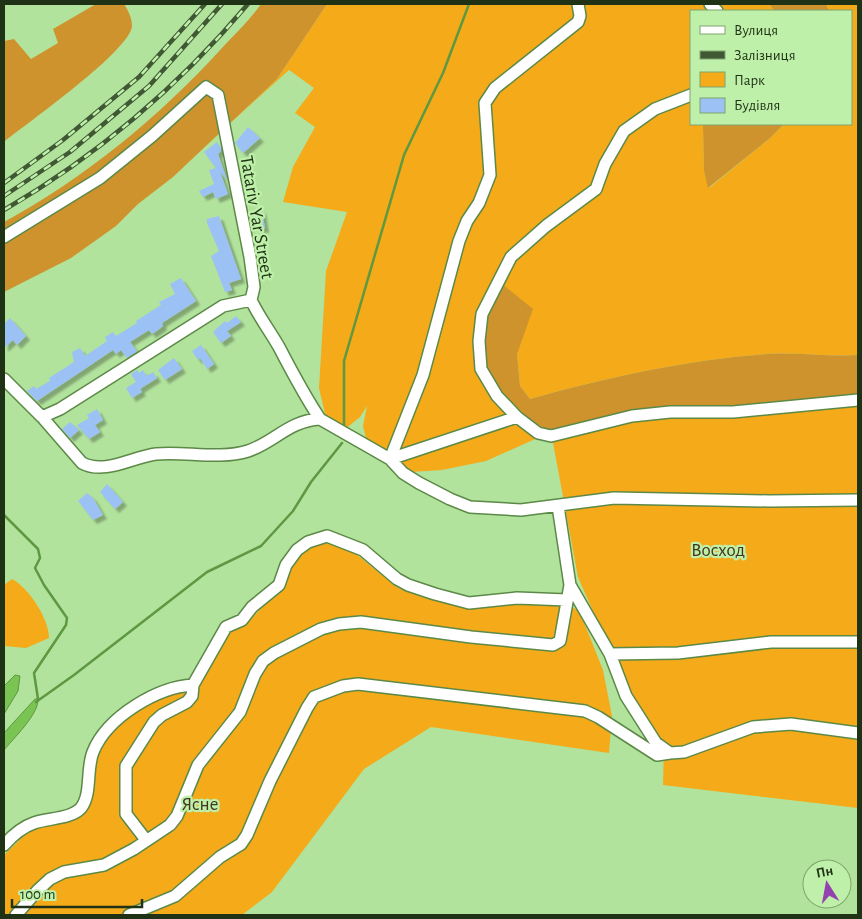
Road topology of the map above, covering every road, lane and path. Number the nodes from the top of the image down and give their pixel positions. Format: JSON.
{"nodes":[{"id":1,"x":578,"y":4,"type":"edge"},
{"id":2,"x":690,"y":94,"type":"edge"},
{"id":3,"x":4,"y":238,"type":"edge"},
{"id":4,"x":251,"y":300,"type":"junction"},
{"id":5,"x":4,"y":379,"type":"edge"},
{"id":6,"x":858,"y":400,"type":"edge"},
{"id":7,"x":42,"y":417,"type":"junction"},
{"id":8,"x":517,"y":417,"type":"junction"},
{"id":9,"x":320,"y":419,"type":"junction"},
{"id":10,"x":390,"y":459,"type":"junction"},
{"id":11,"x":858,"y":500,"type":"edge"},
{"id":12,"x":558,"y":506,"type":"junction"},
{"id":13,"x":570,"y":585,"type":"junction"},
{"id":14,"x":567,"y":600,"type":"junction"},
{"id":15,"x":858,"y":642,"type":"edge"},
{"id":16,"x":610,"y":654,"type":"junction"},
{"id":17,"x":193,"y":685,"type":"junction"},
{"id":18,"x":858,"y":733,"type":"edge"},
{"id":19,"x":670,"y":753,"type":"junction"},
{"id":20,"x":146,"y":840,"type":"junction"},
{"id":21,"x":4,"y":845,"type":"edge"},
{"id":22,"x":16,"y":915,"type":"edge"},
{"id":23,"x":129,"y":915,"type":"edge"}],
"edges":[{"from":1,"to":10,"type":"street"},
{"from":2,"to":8,"type":"street"},
{"from":3,"to":4,"type":"street","name":"Tatariv Yar Street"},
{"from":4,"to":7,"type":"street","name":"Tatariv Yar Street"},
{"from":4,"to":9,"type":"street"},
{"from":5,"to":7,"type":"street"},
{"from":6,"to":8,"type":"street"},
{"from":7,"to":9,"type":"street"},
{"from":8,"to":10,"type":"street"},
{"from":9,"to":10,"type":"street"},
{"from":10,"to":12,"type":"street"},
{"from":11,"to":12,"type":"street"},
{"from":12,"to":13,"type":"street"},
{"from":13,"to":14,"type":"street"},
{"from":13,"to":16,"type":"street"},
{"from":14,"to":17,"type":"street"},
{"from":14,"to":20,"type":"street"},
{"from":15,"to":16,"type":"street"},
{"from":16,"to":19,"type":"street"},
{"from":17,"to":20,"type":"street"},
{"from":17,"to":21,"type":"street"},
{"from":18,"to":19,"type":"street"},
{"from":19,"to":23,"type":"street"},
{"from":20,"to":22,"type":"street"}]}
